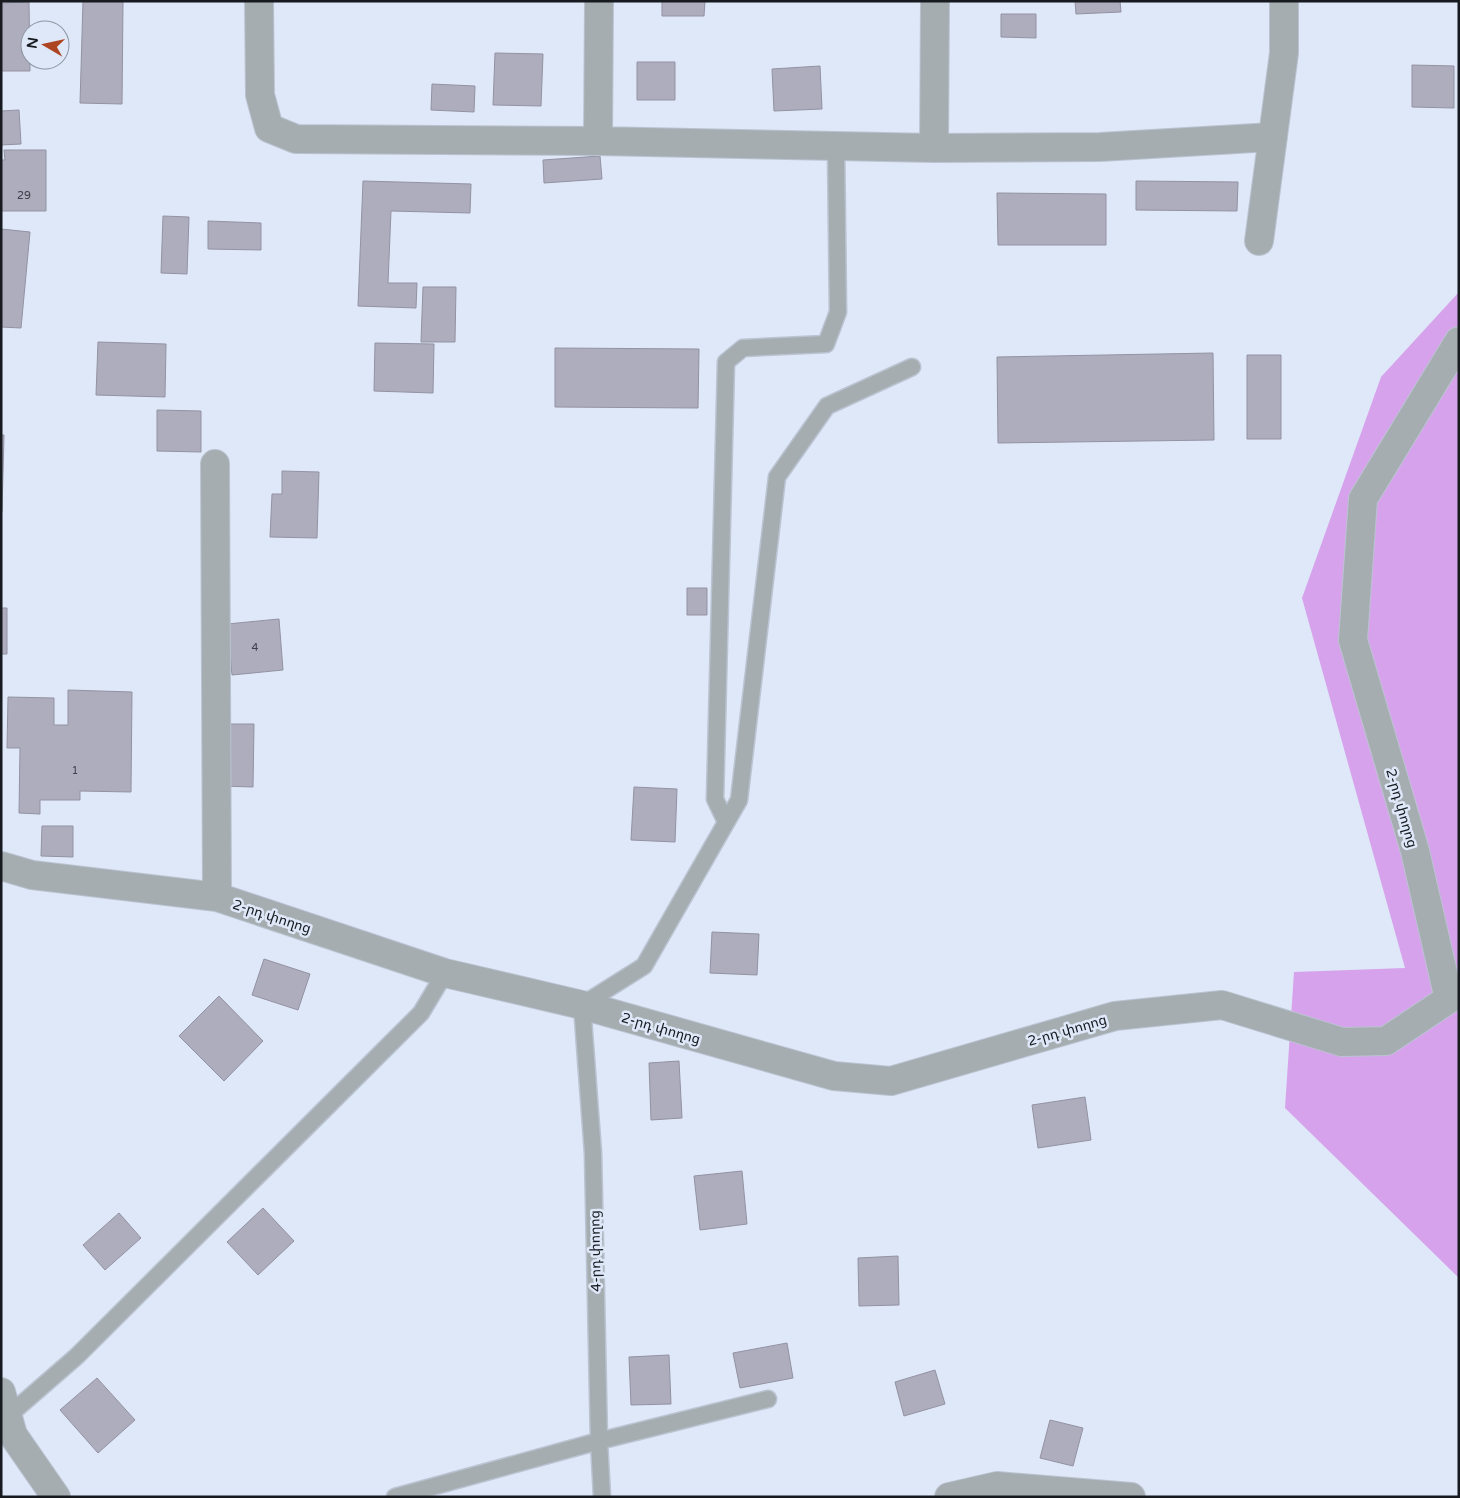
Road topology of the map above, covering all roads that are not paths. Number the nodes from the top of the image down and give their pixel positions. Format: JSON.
{"nodes":[{"id":1,"x":259,"y":1,"type":"edge"},
{"id":2,"x":599,"y":1,"type":"edge"},
{"id":3,"x":935,"y":1,"type":"edge"},
{"id":4,"x":1284,"y":1,"type":"edge"},
{"id":5,"x":1273,"y":137,"type":"junction"},
{"id":6,"x":598,"y":141,"type":"junction"},
{"id":7,"x":836,"y":146,"type":"junction"},
{"id":8,"x":934,"y":148,"type":"junction"},
{"id":9,"x":1258,"y":241,"type":"dead end"},
{"id":10,"x":1459,"y":341,"type":"edge"},
{"id":11,"x":912,"y":367,"type":"dead end"},
{"id":12,"x":215,"y":464,"type":"dead end"},
{"id":13,"x":726,"y":822,"type":"junction"},
{"id":14,"x":1,"y":866,"type":"edge"},
{"id":15,"x":217,"y":897,"type":"junction"},
{"id":16,"x":445,"y":973,"type":"junction"},
{"id":17,"x":1455,"y":1002,"type":"edge"},
{"id":18,"x":582,"y":1006,"type":"junction"},
{"id":19,"x":768,"y":1399,"type":"dead end"},
{"id":20,"x":5,"y":1404,"type":"edge"},
{"id":21,"x":599,"y":1441,"type":"junction"},
{"id":22,"x":56,"y":1497,"type":"edge"},
{"id":23,"x":395,"y":1497,"type":"edge"},
{"id":24,"x":602,"y":1497,"type":"edge"},
{"id":25,"x":949,"y":1497,"type":"edge"},
{"id":26,"x":1132,"y":1497,"type":"edge"}],
"edges":[{"from":1,"to":6,"type":"street"},
{"from":2,"to":6,"type":"street"},
{"from":3,"to":8,"type":"street"},
{"from":4,"to":5,"type":"street"},
{"from":5,"to":8,"type":"street"},
{"from":5,"to":9,"type":"street"},
{"from":6,"to":7,"type":"street"},
{"from":7,"to":8,"type":"street"},
{"from":7,"to":13,"type":"lane"},
{"from":10,"to":17,"type":"street","name":"2-րդ փողոց"},
{"from":11,"to":13,"type":"lane"},
{"from":12,"to":15,"type":"street"},
{"from":13,"to":18,"type":"lane"},
{"from":14,"to":15,"type":"street","name":"2-րդ փողոց"},
{"from":15,"to":16,"type":"street","name":"2-րդ փողոց"},
{"from":16,"to":18,"type":"street","name":"2-րդ փողոց"},
{"from":16,"to":20,"type":"lane"},
{"from":17,"to":18,"type":"street","name":"2-րդ փողոց"},
{"from":18,"to":21,"type":"lane","name":"4-րդ փողոց"},
{"from":19,"to":21,"type":"lane"},
{"from":20,"to":22,"type":"street"},
{"from":21,"to":23,"type":"lane"},
{"from":21,"to":24,"type":"lane","name":"4-րդ փողոց"},
{"from":25,"to":26,"type":"street"}]}
